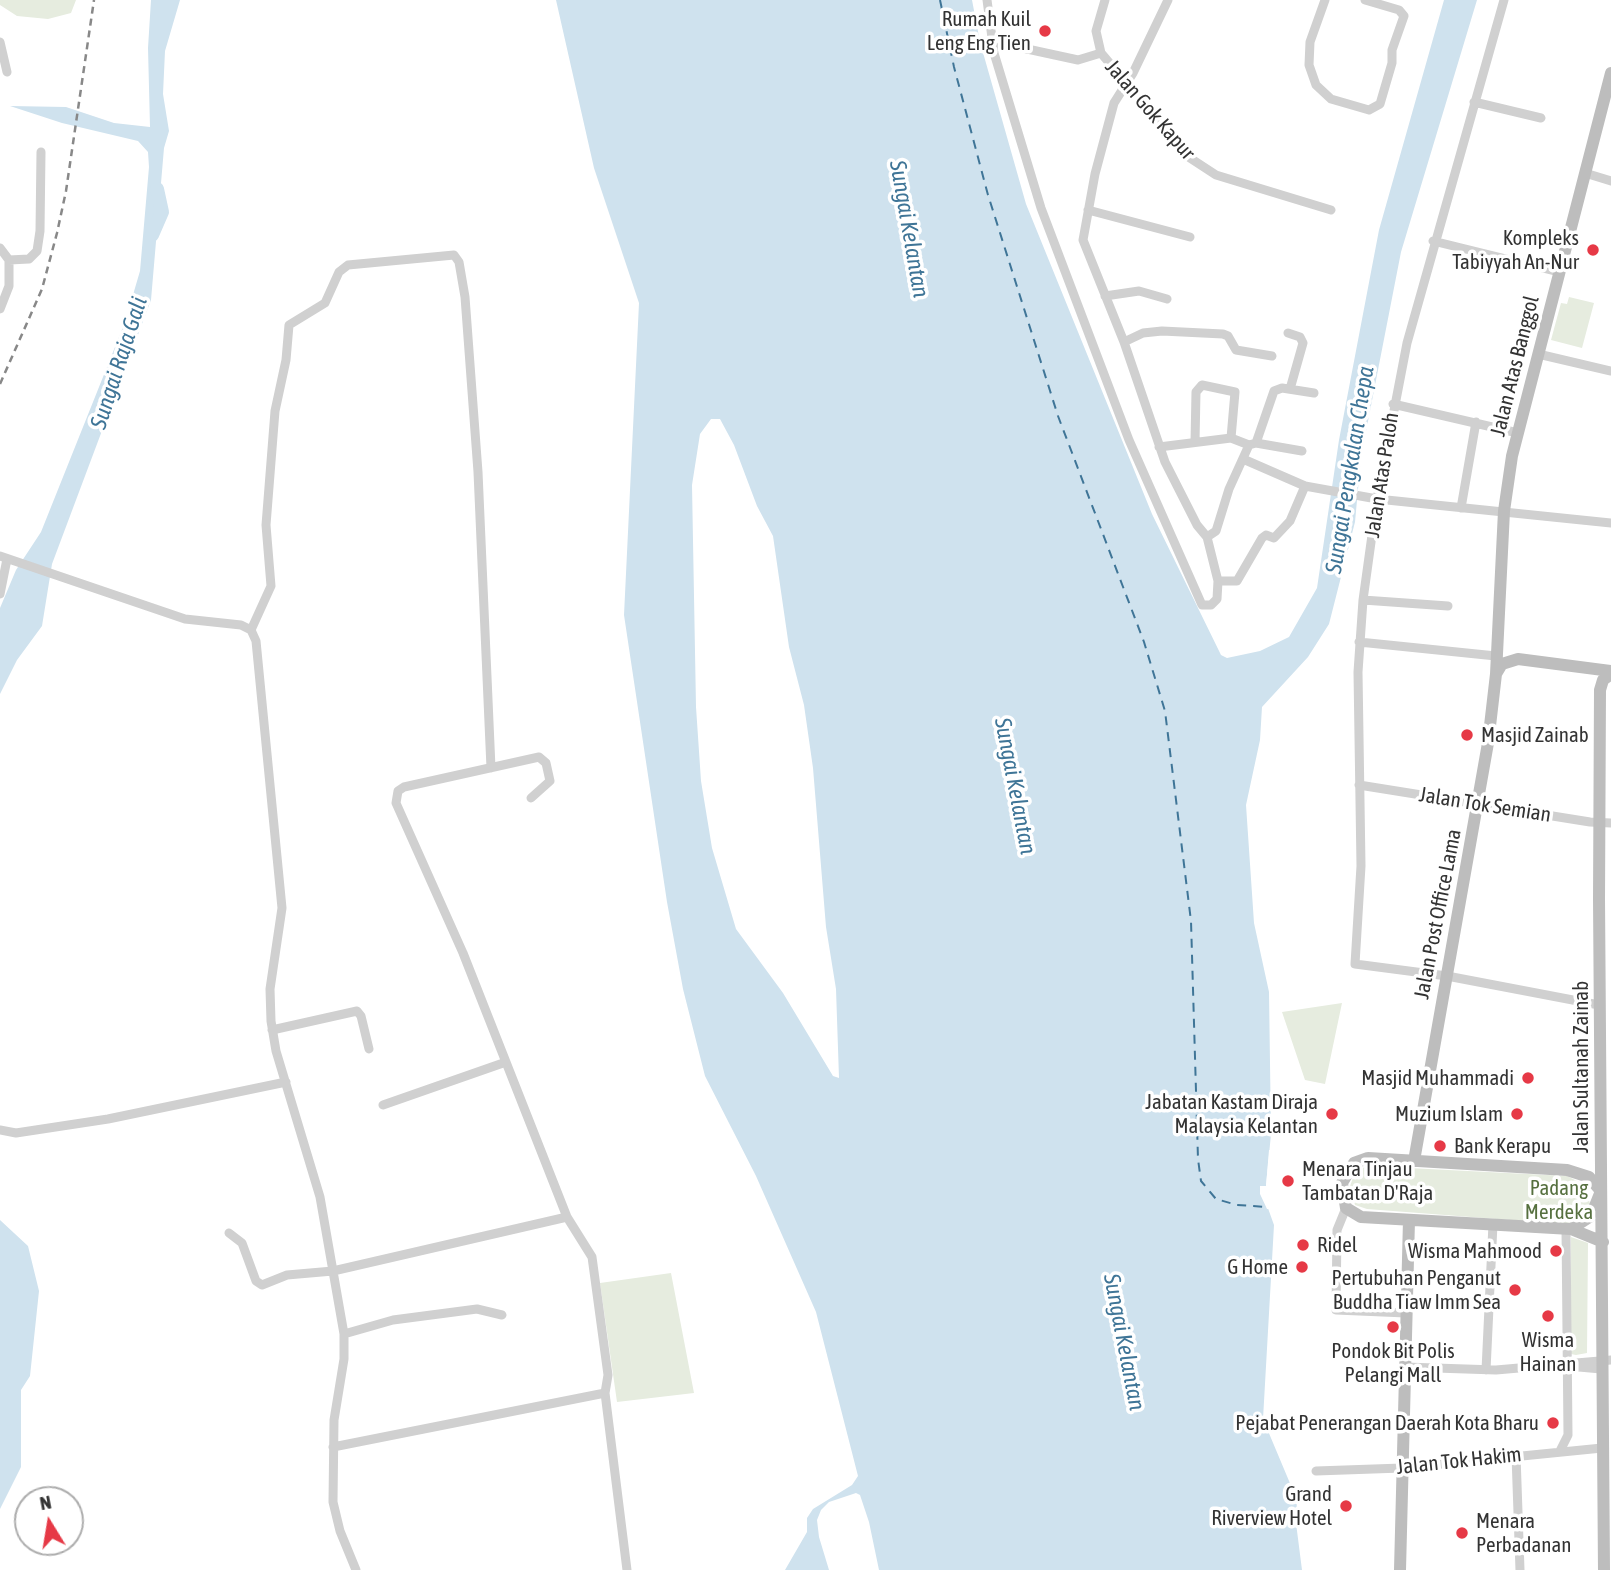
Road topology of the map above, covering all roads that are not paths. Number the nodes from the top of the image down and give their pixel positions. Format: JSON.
{"nodes":[{"id":1,"x":986,"y":0,"type":"edge"},
{"id":2,"x":1105,"y":0,"type":"edge"},
{"id":3,"x":1168,"y":0,"type":"edge"},
{"id":4,"x":1325,"y":0,"type":"edge"},
{"id":5,"x":1365,"y":0,"type":"edge"},
{"id":6,"x":1504,"y":0,"type":"edge"},
{"id":7,"x":0,"y":42,"type":"edge"},
{"id":8,"x":993,"y":48,"type":"junction"},
{"id":9,"x":1101,"y":53,"type":"junction"},
{"id":10,"x":7,"y":72,"type":"dead end"},
{"id":11,"x":1611,"y":73,"type":"edge"},
{"id":12,"x":1126,"y":84,"type":"junction"},
{"id":13,"x":1474,"y":102,"type":"junction"},
{"id":14,"x":1541,"y":118,"type":"dead end"},
{"id":15,"x":41,"y":152,"type":"dead end"},
{"id":16,"x":1585,"y":173,"type":"junction"},
{"id":17,"x":1611,"y":181,"type":"edge"},
{"id":18,"x":1088,"y":210,"type":"junction"},
{"id":19,"x":1331,"y":210,"type":"dead end"},
{"id":20,"x":1190,"y":237,"type":"dead end"},
{"id":21,"x":1433,"y":241,"type":"junction"},
{"id":22,"x":0,"y":248,"type":"edge"},
{"id":23,"x":9,"y":260,"type":"junction"},
{"id":24,"x":1559,"y":272,"type":"junction"},
{"id":25,"x":1105,"y":296,"type":"junction"},
{"id":26,"x":1167,"y":299,"type":"dead end"},
{"id":27,"x":0,"y":309,"type":"edge"},
{"id":28,"x":1288,"y":333,"type":"dead end"},
{"id":29,"x":1124,"y":342,"type":"junction"},
{"id":30,"x":1538,"y":354,"type":"junction"},
{"id":31,"x":1272,"y":356,"type":"dead end"},
{"id":32,"x":1611,"y":371,"type":"edge"},
{"id":33,"x":1290,"y":389,"type":"junction"},
{"id":34,"x":1314,"y":393,"type":"dead end"},
{"id":35,"x":1393,"y":404,"type":"junction"},
{"id":36,"x":1476,"y":422,"type":"junction"},
{"id":37,"x":1518,"y":433,"type":"junction"},
{"id":38,"x":1231,"y":438,"type":"junction"},
{"id":39,"x":1195,"y":442,"type":"junction"},
{"id":40,"x":1252,"y":444,"type":"junction"},
{"id":41,"x":1159,"y":447,"type":"junction"},
{"id":42,"x":1301,"y":451,"type":"dead end"},
{"id":43,"x":1243,"y":459,"type":"junction"},
{"id":44,"x":1309,"y":487,"type":"junction"},
{"id":45,"x":1377,"y":499,"type":"junction"},
{"id":46,"x":1461,"y":508,"type":"junction"},
{"id":47,"x":1504,"y":511,"type":"junction"},
{"id":48,"x":1611,"y":523,"type":"edge"},
{"id":49,"x":1207,"y":537,"type":"junction"},
{"id":50,"x":6,"y":558,"type":"edge"},
{"id":51,"x":1218,"y":581,"type":"junction"},
{"id":52,"x":0,"y":594,"type":"edge"},
{"id":53,"x":1363,"y":600,"type":"junction"},
{"id":54,"x":1448,"y":606,"type":"dead end"},
{"id":55,"x":1499,"y":628,"type":"junction"},
{"id":56,"x":251,"y":630,"type":"junction"},
{"id":57,"x":1359,"y":642,"type":"junction"},
{"id":58,"x":1496,"y":656,"type":"junction"},
{"id":59,"x":1518,"y":659,"type":"junction"},
{"id":60,"x":1579,"y":665,"type":"junction"},
{"id":61,"x":1611,"y":672,"type":"edge"},
{"id":62,"x":1496,"y":674,"type":"junction"},
{"id":63,"x":1601,"y":690,"type":"junction"},
{"id":64,"x":491,"y":768,"type":"junction"},
{"id":65,"x":1359,"y":785,"type":"junction"},
{"id":66,"x":531,"y":798,"type":"dead end"},
{"id":67,"x":1478,"y":804,"type":"junction"},
{"id":68,"x":1605,"y":823,"type":"edge"},
{"id":69,"x":1605,"y":899,"type":"edge"},
{"id":70,"x":1447,"y":976,"type":"junction"},
{"id":71,"x":1599,"y":1005,"type":"junction"},
{"id":72,"x":272,"y":1030,"type":"junction"},
{"id":73,"x":369,"y":1049,"type":"dead end"},
{"id":74,"x":506,"y":1062,"type":"junction"},
{"id":75,"x":286,"y":1082,"type":"junction"},
{"id":76,"x":383,"y":1105,"type":"dead end"},
{"id":77,"x":0,"y":1130,"type":"edge"},
{"id":78,"x":1414,"y":1161,"type":"junction"},
{"id":79,"x":1601,"y":1191,"type":"junction"},
{"id":80,"x":1344,"y":1213,"type":"junction"},
{"id":81,"x":567,"y":1217,"type":"junction"},
{"id":82,"x":1409,"y":1220,"type":"junction"},
{"id":83,"x":1493,"y":1224,"type":"junction"},
{"id":84,"x":1569,"y":1229,"type":"junction"},
{"id":85,"x":229,"y":1233,"type":"dead end"},
{"id":86,"x":1603,"y":1242,"type":"junction"},
{"id":87,"x":334,"y":1271,"type":"junction"},
{"id":88,"x":1406,"y":1313,"type":"junction"},
{"id":89,"x":502,"y":1315,"type":"dead end"},
{"id":90,"x":344,"y":1334,"type":"junction"},
{"id":91,"x":1601,"y":1337,"type":"junction"},
{"id":92,"x":1611,"y":1347,"type":"edge"},
{"id":93,"x":1604,"y":1364,"type":"edge"},
{"id":94,"x":1566,"y":1366,"type":"junction"},
{"id":95,"x":1405,"y":1367,"type":"junction"},
{"id":96,"x":1486,"y":1370,"type":"junction"},
{"id":97,"x":605,"y":1393,"type":"junction"},
{"id":98,"x":334,"y":1447,"type":"junction"},
{"id":99,"x":1602,"y":1448,"type":"junction"},
{"id":100,"x":1560,"y":1451,"type":"junction"},
{"id":101,"x":1516,"y":1455,"type":"junction"},
{"id":102,"x":1402,"y":1468,"type":"junction"},
{"id":103,"x":1316,"y":1471,"type":"dead end"},
{"id":104,"x":1602,"y":1568,"type":"edge"},
{"id":105,"x":356,"y":1570,"type":"edge"},
{"id":106,"x":627,"y":1570,"type":"edge"},
{"id":107,"x":1400,"y":1570,"type":"edge"},
{"id":108,"x":1520,"y":1570,"type":"edge"}],
"edges":[{"from":1,"to":8,"type":"street"},
{"from":2,"to":9,"type":"street","name":"Jalan Gok Kapur"},
{"from":3,"to":12,"type":"street"},
{"from":4,"to":5,"type":"street"},
{"from":6,"to":13,"type":"street","name":"Jalan Atas Paloh"},
{"from":7,"to":10,"type":"street"},
{"from":8,"to":9,"type":"street"},
{"from":8,"to":51,"type":"street"},
{"from":9,"to":12,"type":"street","name":"Jalan Gok Kapur"},
{"from":11,"to":16,"type":"main road","name":"Jalan Atas Banggol"},
{"from":12,"to":18,"type":"street"},
{"from":12,"to":19,"type":"street","name":"Jalan Gok Kapur"},
{"from":13,"to":14,"type":"street"},
{"from":13,"to":21,"type":"street","name":"Jalan Atas Paloh"},
{"from":15,"to":23,"type":"street"},
{"from":16,"to":17,"type":"street"},
{"from":16,"to":24,"type":"main road","name":"Jalan Atas Banggol"},
{"from":18,"to":20,"type":"street"},
{"from":18,"to":25,"type":"street"},
{"from":21,"to":24,"type":"street"},
{"from":21,"to":35,"type":"street","name":"Jalan Atas Paloh"},
{"from":22,"to":23,"type":"street"},
{"from":23,"to":27,"type":"street"},
{"from":24,"to":30,"type":"main road","name":"Jalan Atas Banggol"},
{"from":25,"to":26,"type":"street"},
{"from":25,"to":29,"type":"street"},
{"from":28,"to":33,"type":"street"},
{"from":29,"to":31,"type":"street"},
{"from":29,"to":41,"type":"street"},
{"from":30,"to":32,"type":"street"},
{"from":30,"to":37,"type":"main road","name":"Jalan Atas Banggol"},
{"from":33,"to":34,"type":"street"},
{"from":33,"to":40,"type":"street"},
{"from":35,"to":36,"type":"street"},
{"from":35,"to":45,"type":"street","name":"Jalan Atas Paloh"},
{"from":36,"to":37,"type":"street"},
{"from":36,"to":46,"type":"street"},
{"from":37,"to":47,"type":"main road","name":"Jalan Atas Banggol"},
{"from":38,"to":39,"type":"street"},
{"from":38,"to":39,"type":"street"},
{"from":38,"to":40,"type":"street"},
{"from":39,"to":41,"type":"street"},
{"from":40,"to":42,"type":"street"},
{"from":40,"to":43,"type":"street"},
{"from":41,"to":49,"type":"street"},
{"from":43,"to":44,"type":"street"},
{"from":43,"to":49,"type":"street"},
{"from":44,"to":45,"type":"street"},
{"from":44,"to":51,"type":"street"},
{"from":45,"to":46,"type":"street"},
{"from":45,"to":53,"type":"street","name":"Jalan Atas Paloh"},
{"from":46,"to":47,"type":"street"},
{"from":47,"to":48,"type":"street"},
{"from":47,"to":55,"type":"main road","name":"Jalan Atas Banggol"},
{"from":49,"to":51,"type":"street"},
{"from":50,"to":52,"type":"street"},
{"from":50,"to":56,"type":"street"},
{"from":53,"to":54,"type":"street"},
{"from":53,"to":57,"type":"street","name":"Jalan Atas Paloh"},
{"from":55,"to":58,"type":"main road","name":"Jalan Atas Banggol"},
{"from":55,"to":59,"type":"main road"},
{"from":56,"to":64,"type":"street"},
{"from":56,"to":72,"type":"street"},
{"from":57,"to":58,"type":"street"},
{"from":57,"to":65,"type":"street","name":"Jalan Atas Paloh"},
{"from":58,"to":62,"type":"main road","name":"Jalan Atas Banggol"},
{"from":59,"to":60,"type":"main road"},
{"from":59,"to":62,"type":"main road"},
{"from":60,"to":61,"type":"main road"},
{"from":60,"to":63,"type":"main road"},
{"from":61,"to":63,"type":"main road"},
{"from":62,"to":67,"type":"main road","name":"Jalan Post Office Lama"},
{"from":63,"to":68,"type":"main road","name":"Jalan Sultanah Zainab"},
{"from":64,"to":66,"type":"street"},
{"from":64,"to":74,"type":"street"},
{"from":65,"to":67,"type":"street","name":"Jalan Tok Semian"},
{"from":65,"to":70,"type":"street","name":"Jalan Atas Paloh"},
{"from":67,"to":68,"type":"street","name":"Jalan Tok Semian"},
{"from":67,"to":70,"type":"main road","name":"Jalan Post Office Lama"},
{"from":68,"to":69,"type":"main road","name":"Jalan Sultanah Zainab"},
{"from":69,"to":71,"type":"main road","name":"Jalan Sultanah Zainab"},
{"from":70,"to":71,"type":"street"},
{"from":70,"to":78,"type":"main road","name":"Jalan Post Office Lama"},
{"from":71,"to":79,"type":"main road","name":"Jalan Sultanah Zainab"},
{"from":72,"to":73,"type":"street"},
{"from":72,"to":75,"type":"street"},
{"from":74,"to":76,"type":"street"},
{"from":74,"to":81,"type":"street"},
{"from":75,"to":77,"type":"street"},
{"from":75,"to":87,"type":"street"},
{"from":78,"to":79,"type":"main road"},
{"from":78,"to":80,"type":"main road"},
{"from":79,"to":84,"type":"main road"},
{"from":79,"to":86,"type":"main road","name":"Jalan Sultanah Zainab"},
{"from":80,"to":82,"type":"main road"},
{"from":80,"to":88,"type":"street"},
{"from":81,"to":87,"type":"street"},
{"from":81,"to":97,"type":"street"},
{"from":82,"to":83,"type":"main road"},
{"from":82,"to":88,"type":"main road"},
{"from":83,"to":84,"type":"main road"},
{"from":83,"to":96,"type":"street"},
{"from":84,"to":86,"type":"main road"},
{"from":84,"to":94,"type":"street"},
{"from":85,"to":87,"type":"street"},
{"from":86,"to":91,"type":"main road","name":"Jalan Sultanah Zainab"},
{"from":87,"to":90,"type":"street"},
{"from":88,"to":95,"type":"main road"},
{"from":89,"to":90,"type":"street"},
{"from":90,"to":98,"type":"street"},
{"from":91,"to":92,"type":"street"},
{"from":91,"to":93,"type":"main road","name":"Jalan Sultanah Zainab"},
{"from":93,"to":94,"type":"street"},
{"from":93,"to":99,"type":"main road","name":"Jalan Sultanah Zainab"},
{"from":94,"to":96,"type":"street"},
{"from":94,"to":100,"type":"street"},
{"from":95,"to":96,"type":"street"},
{"from":95,"to":102,"type":"main road"},
{"from":97,"to":98,"type":"street"},
{"from":97,"to":106,"type":"street"},
{"from":98,"to":105,"type":"street"},
{"from":99,"to":100,"type":"street","name":"Jalan Tok Hakim"},
{"from":99,"to":104,"type":"main road","name":"Jalan Sultanah Zainab"},
{"from":100,"to":101,"type":"street","name":"Jalan Tok Hakim"},
{"from":101,"to":102,"type":"street","name":"Jalan Tok Hakim"},
{"from":101,"to":108,"type":"street"},
{"from":102,"to":103,"type":"street","name":"Jalan Tok Hakim"},
{"from":102,"to":107,"type":"main road"}]}
